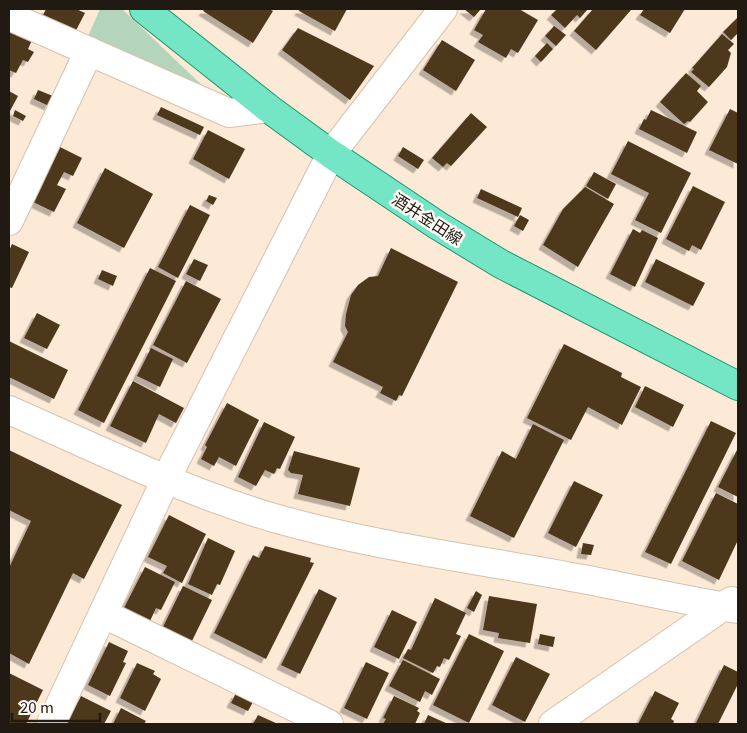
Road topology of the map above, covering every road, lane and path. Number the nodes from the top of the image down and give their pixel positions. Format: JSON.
{"nodes":[{"id":1,"x":144,"y":9,"type":"edge"},
{"id":2,"x":443,"y":9,"type":"edge"},
{"id":3,"x":9,"y":16,"type":"edge"},
{"id":4,"x":89,"y":51,"type":"junction"},
{"id":5,"x":268,"y":108,"type":"junction"},
{"id":6,"x":331,"y":154,"type":"junction"},
{"id":7,"x":9,"y":221,"type":"edge"},
{"id":8,"x":738,"y":386,"type":"edge"},
{"id":9,"x":9,"y":410,"type":"edge"},
{"id":10,"x":166,"y":480,"type":"junction"},
{"id":11,"x":733,"y":604,"type":"edge"},
{"id":12,"x":104,"y":614,"type":"junction"},
{"id":13,"x":51,"y":724,"type":"edge"},
{"id":14,"x":329,"y":724,"type":"edge"},
{"id":15,"x":554,"y":724,"type":"edge"}],
"edges":[{"from":1,"to":5,"type":"main road","name":"酒井金田線"},
{"from":2,"to":6,"type":"street"},
{"from":3,"to":4,"type":"street"},
{"from":4,"to":5,"type":"street"},
{"from":4,"to":7,"type":"street"},
{"from":5,"to":6,"type":"main road","name":"酒井金田線"},
{"from":6,"to":8,"type":"main road","name":"酒井金田線"},
{"from":6,"to":10,"type":"street"},
{"from":9,"to":10,"type":"street"},
{"from":10,"to":11,"type":"street"},
{"from":10,"to":12,"type":"street"},
{"from":11,"to":15,"type":"street"},
{"from":12,"to":13,"type":"street"},
{"from":12,"to":14,"type":"street"}]}
